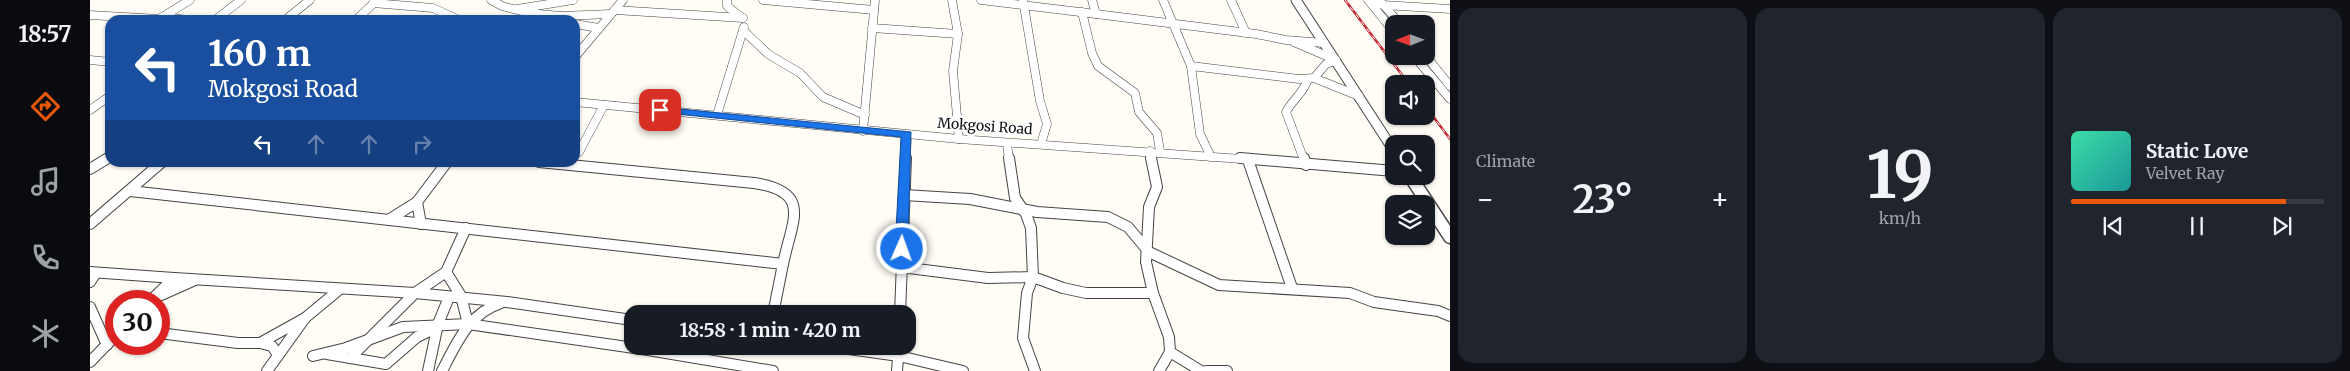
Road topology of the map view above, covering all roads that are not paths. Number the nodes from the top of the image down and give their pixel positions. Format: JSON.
{"nodes":[{"id":1,"x":190,"y":0,"type":"edge"},
{"id":2,"x":241,"y":0,"type":"edge"},
{"id":3,"x":310,"y":0,"type":"edge"},
{"id":4,"x":491,"y":0,"type":"edge"},
{"id":5,"x":573,"y":0,"type":"edge"},
{"id":6,"x":622,"y":0,"type":"edge"},
{"id":7,"x":727,"y":0,"type":"edge"},
{"id":8,"x":763,"y":0,"type":"edge"},
{"id":9,"x":824,"y":0,"type":"edge"},
{"id":10,"x":874,"y":0,"type":"edge"},
{"id":11,"x":952,"y":0,"type":"edge"},
{"id":12,"x":981,"y":0,"type":"edge"},
{"id":13,"x":1092,"y":0,"type":"edge"},
{"id":14,"x":1163,"y":0,"type":"edge"},
{"id":15,"x":1230,"y":0,"type":"edge"},
{"id":16,"x":1288,"y":0,"type":"edge"},
{"id":17,"x":1368,"y":0,"type":"edge"},
{"id":18,"x":1372,"y":0,"type":"edge"},
{"id":19,"x":296,"y":1,"type":"edge"},
{"id":20,"x":375,"y":2,"type":"edge"},
{"id":21,"x":1024,"y":2,"type":"edge"},
{"id":22,"x":1381,"y":2,"type":"edge"},
{"id":23,"x":1297,"y":3,"type":"edge"},
{"id":24,"x":833,"y":6,"type":"junction"},
{"id":25,"x":299,"y":8,"type":"junction"},
{"id":26,"x":516,"y":9,"type":"junction"},
{"id":27,"x":1450,"y":9,"type":"edge"},
{"id":28,"x":874,"y":10,"type":"junction"},
{"id":29,"x":613,"y":12,"type":"junction"},
{"id":30,"x":1082,"y":12,"type":"junction"},
{"id":31,"x":527,"y":13,"type":"junction"},
{"id":32,"x":1096,"y":14,"type":"junction"},
{"id":33,"x":90,"y":15,"type":"edge"},
{"id":34,"x":166,"y":15,"type":"edge"},
{"id":35,"x":222,"y":15,"type":"edge"},
{"id":36,"x":292,"y":15,"type":"edge"},
{"id":37,"x":361,"y":15,"type":"edge"},
{"id":38,"x":447,"y":15,"type":"edge"},
{"id":39,"x":531,"y":15,"type":"edge"},
{"id":40,"x":550,"y":15,"type":"edge"},
{"id":41,"x":574,"y":15,"type":"edge"},
{"id":42,"x":1392,"y":15,"type":"edge"},
{"id":43,"x":105,"y":16,"type":"edge"},
{"id":44,"x":743,"y":18,"type":"junction"},
{"id":45,"x":1385,"y":21,"type":"edge"},
{"id":46,"x":1172,"y":24,"type":"junction"},
{"id":47,"x":580,"y":25,"type":"edge"},
{"id":48,"x":599,"y":28,"type":"junction"},
{"id":49,"x":872,"y":28,"type":"junction"},
{"id":50,"x":742,"y":30,"type":"junction"},
{"id":51,"x":1246,"y":33,"type":"junction"},
{"id":52,"x":958,"y":34,"type":"junction"},
{"id":53,"x":1292,"y":40,"type":"junction"},
{"id":54,"x":1324,"y":43,"type":"junction"},
{"id":55,"x":580,"y":51,"type":"edge"},
{"id":56,"x":1336,"y":60,"type":"junction"},
{"id":57,"x":94,"y":61,"type":"edge"},
{"id":58,"x":1422,"y":65,"type":"edge"},
{"id":59,"x":1433,"y":65,"type":"edge"},
{"id":60,"x":90,"y":66,"type":"edge"},
{"id":61,"x":1191,"y":66,"type":"junction"},
{"id":62,"x":1311,"y":78,"type":"junction"},
{"id":63,"x":1450,"y":86,"type":"edge"},
{"id":64,"x":1359,"y":96,"type":"junction"},
{"id":65,"x":1450,"y":99,"type":"edge"},
{"id":66,"x":105,"y":100,"type":"edge"},
{"id":67,"x":580,"y":103,"type":"edge"},
{"id":68,"x":604,"y":105,"type":"junction"},
{"id":69,"x":90,"y":110,"type":"edge"},
{"id":70,"x":717,"y":115,"type":"junction"},
{"id":71,"x":865,"y":115,"type":"junction"},
{"id":72,"x":863,"y":130,"type":"junction"},
{"id":73,"x":907,"y":135,"type":"junction"},
{"id":74,"x":1385,"y":137,"type":"edge"},
{"id":75,"x":960,"y":139,"type":"junction"},
{"id":76,"x":1006,"y":143,"type":"junction"},
{"id":77,"x":1041,"y":144,"type":"junction"},
{"id":78,"x":580,"y":149,"type":"edge"},
{"id":79,"x":1155,"y":151,"type":"junction"},
{"id":80,"x":1211,"y":157,"type":"junction"},
{"id":81,"x":580,"y":158,"type":"edge"},
{"id":82,"x":105,"y":160,"type":"edge"},
{"id":83,"x":1248,"y":160,"type":"junction"},
{"id":84,"x":1306,"y":165,"type":"junction"},
{"id":85,"x":580,"y":166,"type":"edge"},
{"id":86,"x":156,"y":167,"type":"edge"},
{"id":87,"x":443,"y":167,"type":"edge"},
{"id":88,"x":593,"y":167,"type":"junction"},
{"id":89,"x":90,"y":169,"type":"edge"},
{"id":90,"x":1385,"y":170,"type":"edge"},
{"id":91,"x":1416,"y":185,"type":"edge"},
{"id":92,"x":130,"y":191,"type":"junction"},
{"id":93,"x":904,"y":195,"type":"junction"},
{"id":94,"x":417,"y":202,"type":"junction"},
{"id":95,"x":1022,"y":210,"type":"junction"},
{"id":96,"x":390,"y":219,"type":"junction"},
{"id":97,"x":90,"y":224,"type":"edge"},
{"id":98,"x":421,"y":224,"type":"junction"},
{"id":99,"x":466,"y":228,"type":"junction"},
{"id":100,"x":1450,"y":238,"type":"edge"},
{"id":101,"x":1149,"y":252,"type":"junction"},
{"id":102,"x":783,"y":264,"type":"junction"},
{"id":103,"x":901,"y":267,"type":"junction"},
{"id":104,"x":446,"y":272,"type":"junction"},
{"id":105,"x":92,"y":273,"type":"edge"},
{"id":106,"x":1033,"y":277,"type":"junction"},
{"id":107,"x":174,"y":278,"type":"junction"},
{"id":108,"x":198,"y":279,"type":"junction"},
{"id":109,"x":90,"y":282,"type":"edge"},
{"id":110,"x":1292,"y":288,"type":"junction"},
{"id":111,"x":340,"y":289,"type":"junction"},
{"id":112,"x":162,"y":290,"type":"edge"},
{"id":113,"x":170,"y":292,"type":"edge"},
{"id":114,"x":415,"y":293,"type":"junction"},
{"id":115,"x":1153,"y":293,"type":"junction"},
{"id":116,"x":449,"y":297,"type":"junction"},
{"id":117,"x":462,"y":299,"type":"junction"},
{"id":118,"x":506,"y":302,"type":"junction"},
{"id":119,"x":775,"y":305,"type":"edge"},
{"id":120,"x":900,"y":305,"type":"edge"},
{"id":121,"x":90,"y":307,"type":"edge"},
{"id":122,"x":1450,"y":316,"type":"edge"},
{"id":123,"x":305,"y":318,"type":"junction"},
{"id":124,"x":624,"y":319,"type":"edge"},
{"id":125,"x":468,"y":324,"type":"junction"},
{"id":126,"x":438,"y":327,"type":"junction"},
{"id":127,"x":105,"y":329,"type":"edge"},
{"id":128,"x":170,"y":334,"type":"edge"},
{"id":129,"x":367,"y":340,"type":"junction"},
{"id":130,"x":260,"y":343,"type":"junction"},
{"id":131,"x":105,"y":348,"type":"edge"},
{"id":132,"x":1170,"y":352,"type":"junction"},
{"id":133,"x":278,"y":355,"type":"junction"},
{"id":134,"x":899,"y":355,"type":"edge"},
{"id":135,"x":912,"y":355,"type":"edge"},
{"id":136,"x":350,"y":358,"type":"junction"},
{"id":137,"x":90,"y":362,"type":"edge"},
{"id":138,"x":267,"y":371,"type":"edge"},
{"id":139,"x":428,"y":371,"type":"edge"},
{"id":140,"x":442,"y":371,"type":"edge"},
{"id":141,"x":772,"y":371,"type":"edge"},
{"id":142,"x":897,"y":371,"type":"edge"},
{"id":143,"x":963,"y":371,"type":"edge"},
{"id":144,"x":1035,"y":371,"type":"edge"},
{"id":145,"x":1159,"y":371,"type":"edge"},
{"id":146,"x":1201,"y":371,"type":"edge"},
{"id":147,"x":1206,"y":371,"type":"edge"},
{"id":148,"x":1226,"y":371,"type":"edge"}],
"edges":[{"from":1,"to":34,"type":"street"},
{"from":2,"to":35,"type":"street"},
{"from":3,"to":25,"type":"street"},
{"from":4,"to":26,"type":"street"},
{"from":5,"to":26,"type":"street"},
{"from":6,"to":29,"type":"street"},
{"from":7,"to":44,"type":"street"},
{"from":8,"to":24,"type":"street"},
{"from":9,"to":24,"type":"street"},
{"from":10,"to":28,"type":"street"},
{"from":11,"to":52,"type":"street"},
{"from":12,"to":21,"type":"street"},
{"from":13,"to":32,"type":"street"},
{"from":14,"to":46,"type":"street"},
{"from":15,"to":51,"type":"street"},
{"from":16,"to":23,"type":"street"},
{"from":17,"to":45,"type":"street"},
{"from":18,"to":22,"type":"street"},
{"from":19,"to":25,"type":"street"},
{"from":20,"to":37,"type":"street"},
{"from":20,"to":38,"type":"street"},
{"from":21,"to":30,"type":"street"},
{"from":21,"to":77,"type":"street"},
{"from":22,"to":27,"type":"street"},
{"from":22,"to":42,"type":"street"},
{"from":23,"to":54,"type":"street"},
{"from":24,"to":28,"type":"street"},
{"from":25,"to":36,"type":"street"},
{"from":26,"to":31,"type":"street"},
{"from":28,"to":49,"type":"street"},
{"from":29,"to":41,"type":"street"},
{"from":29,"to":44,"type":"street"},
{"from":29,"to":48,"type":"street"},
{"from":30,"to":32,"type":"street"},
{"from":30,"to":79,"type":"street"},
{"from":31,"to":39,"type":"street"},
{"from":31,"to":40,"type":"street"},
{"from":32,"to":46,"type":"street"},
{"from":33,"to":43,"type":"street"},
{"from":44,"to":50,"type":"street"},
{"from":46,"to":51,"type":"street"},
{"from":46,"to":61,"type":"street"},
{"from":47,"to":48,"type":"street"},
{"from":48,"to":55,"type":"street"},
{"from":49,"to":52,"type":"street"},
{"from":49,"to":71,"type":"street"},
{"from":50,"to":70,"type":"street"},
{"from":50,"to":71,"type":"street"},
{"from":51,"to":53,"type":"street"},
{"from":52,"to":75,"type":"street"},
{"from":53,"to":54,"type":"street"},
{"from":53,"to":56,"type":"street"},
{"from":54,"to":56,"type":"street"},
{"from":56,"to":62,"type":"street"},
{"from":56,"to":64,"type":"street"},
{"from":57,"to":60,"type":"street"},
{"from":58,"to":65,"type":"street"},
{"from":59,"to":63,"type":"street"},
{"from":61,"to":62,"type":"street"},
{"from":61,"to":80,"type":"street"},
{"from":62,"to":64,"type":"street"},
{"from":62,"to":84,"type":"street"},
{"from":64,"to":74,"type":"street"},
{"from":66,"to":69,"type":"street"},
{"from":67,"to":68,"type":"street","name":"Mokgosi Road"},
{"from":68,"to":70,"type":"street","name":"Mokgosi Road"},
{"from":68,"to":78,"type":"street"},
{"from":70,"to":72,"type":"street","name":"Mokgosi Road"},
{"from":71,"to":72,"type":"street"},
{"from":72,"to":73,"type":"street","name":"Mokgosi Road"},
{"from":73,"to":75,"type":"street","name":"Mokgosi Road"},
{"from":73,"to":93,"type":"street"},
{"from":75,"to":76,"type":"street","name":"Mokgosi Road"},
{"from":76,"to":77,"type":"street","name":"Mokgosi Road"},
{"from":76,"to":95,"type":"street"},
{"from":77,"to":79,"type":"street","name":"Mokgosi Road"},
{"from":79,"to":80,"type":"street","name":"Mokgosi Road"},
{"from":79,"to":101,"type":"street"},
{"from":80,"to":83,"type":"street","name":"Mokgosi Road"},
{"from":81,"to":88,"type":"street"},
{"from":82,"to":89,"type":"street"},
{"from":83,"to":84,"type":"street","name":"Mokgosi Road"},
{"from":83,"to":110,"type":"street"},
{"from":84,"to":90,"type":"street","name":"Mokgosi Road"},
{"from":85,"to":88,"type":"street"},
{"from":86,"to":92,"type":"street"},
{"from":87,"to":94,"type":"street"},
{"from":88,"to":102,"type":"street"},
{"from":91,"to":100,"type":"street"},
{"from":92,"to":96,"type":"street"},
{"from":92,"to":97,"type":"street"},
{"from":93,"to":95,"type":"street"},
{"from":93,"to":103,"type":"street"},
{"from":94,"to":96,"type":"street"},
{"from":94,"to":98,"type":"street"},
{"from":95,"to":101,"type":"street"},
{"from":95,"to":106,"type":"street"},
{"from":96,"to":98,"type":"street"},
{"from":98,"to":99,"type":"street"},
{"from":99,"to":102,"type":"street"},
{"from":99,"to":104,"type":"street"},
{"from":101,"to":110,"type":"street"},
{"from":101,"to":115,"type":"street"},
{"from":102,"to":119,"type":"street"},
{"from":103,"to":106,"type":"street"},
{"from":103,"to":120,"type":"street"},
{"from":104,"to":114,"type":"street"},
{"from":104,"to":117,"type":"street"},
{"from":105,"to":107,"type":"street"},
{"from":105,"to":109,"type":"street"},
{"from":106,"to":115,"type":"street"},
{"from":106,"to":144,"type":"street"},
{"from":107,"to":108,"type":"street"},
{"from":107,"to":112,"type":"street"},
{"from":108,"to":111,"type":"street"},
{"from":108,"to":113,"type":"street"},
{"from":110,"to":122,"type":"street"},
{"from":111,"to":114,"type":"street"},
{"from":111,"to":123,"type":"street"},
{"from":114,"to":116,"type":"street"},
{"from":114,"to":129,"type":"street"},
{"from":115,"to":132,"type":"street"},
{"from":116,"to":117,"type":"street"},
{"from":116,"to":126,"type":"street"},
{"from":117,"to":118,"type":"street"},
{"from":117,"to":125,"type":"street"},
{"from":118,"to":124,"type":"street"},
{"from":118,"to":125,"type":"street"},
{"from":121,"to":127,"type":"street"},
{"from":123,"to":130,"type":"street"},
{"from":123,"to":133,"type":"street"},
{"from":125,"to":126,"type":"street"},
{"from":125,"to":140,"type":"street"},
{"from":125,"to":141,"type":"street"},
{"from":126,"to":129,"type":"street"},
{"from":126,"to":136,"type":"street"},
{"from":126,"to":139,"type":"street"},
{"from":128,"to":130,"type":"street"},
{"from":129,"to":136,"type":"street"},
{"from":129,"to":136,"type":"street"},
{"from":130,"to":133,"type":"street"},
{"from":131,"to":137,"type":"street"},
{"from":132,"to":145,"type":"street"},
{"from":132,"to":146,"type":"street"},
{"from":133,"to":138,"type":"street"},
{"from":134,"to":142,"type":"street"},
{"from":135,"to":143,"type":"street"},
{"from":147,"to":148,"type":"street"}]}
